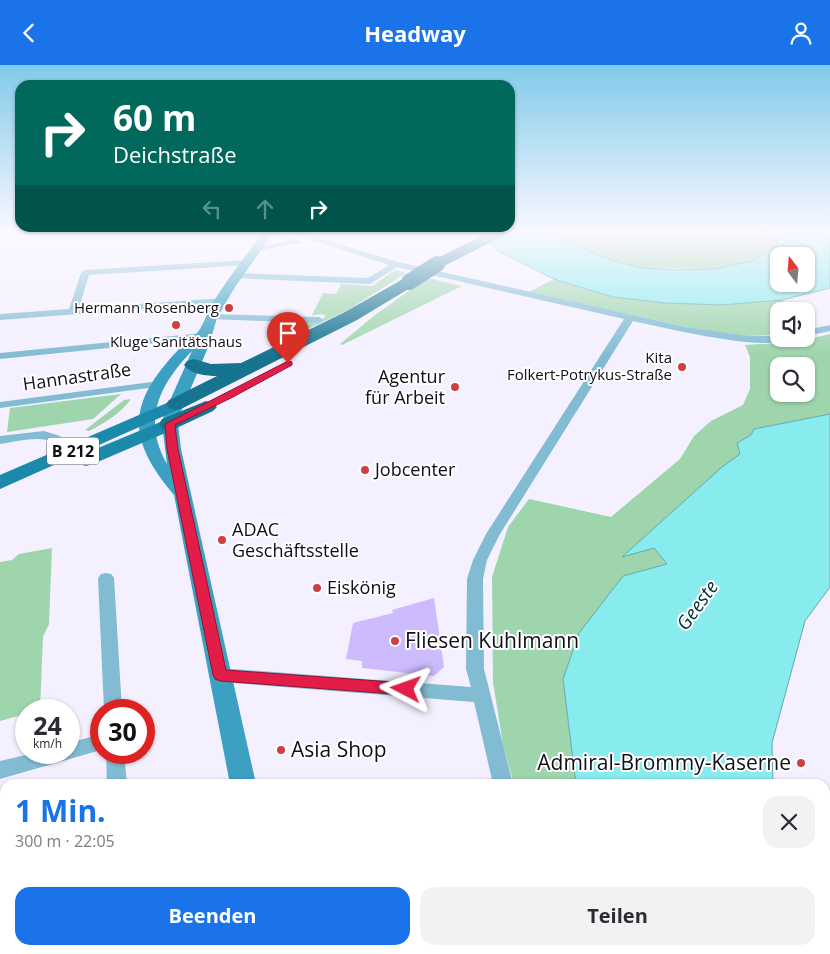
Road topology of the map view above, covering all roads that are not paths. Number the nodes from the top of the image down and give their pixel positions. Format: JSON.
{"nodes":[{"id":1,"x":85,"y":273,"type":"edge"},
{"id":2,"x":238,"y":273,"type":"edge"},
{"id":3,"x":381,"y":273,"type":"edge"},
{"id":4,"x":422,"y":273,"type":"edge"},
{"id":5,"x":436,"y":273,"type":"edge"},
{"id":6,"x":236,"y":276,"type":"junction"},
{"id":7,"x":222,"y":300,"type":"junction"},
{"id":8,"x":74,"y":312,"type":"junction"},
{"id":9,"x":352,"y":316,"type":"junction"},
{"id":10,"x":0,"y":317,"type":"edge"},
{"id":11,"x":212,"y":317,"type":"junction"},
{"id":12,"x":630,"y":317,"type":"junction"},
{"id":13,"x":319,"y":320,"type":"dead end"},
{"id":14,"x":830,"y":328,"type":"edge"},
{"id":15,"x":815,"y":331,"type":"edge"},
{"id":16,"x":202,"y":336,"type":"junction"},
{"id":17,"x":770,"y":340,"type":"edge"},
{"id":18,"x":0,"y":356,"type":"edge"},
{"id":19,"x":194,"y":365,"type":"junction"},
{"id":20,"x":248,"y":369,"type":"junction"},
{"id":21,"x":159,"y":384,"type":"junction"},
{"id":22,"x":176,"y":404,"type":"junction"},
{"id":23,"x":0,"y":405,"type":"edge"},
{"id":24,"x":170,"y":424,"type":"junction"},
{"id":25,"x":146,"y":427,"type":"junction"},
{"id":26,"x":0,"y":440,"type":"edge"},
{"id":27,"x":78,"y":456,"type":"junction"},
{"id":28,"x":0,"y":483,"type":"edge"},
{"id":29,"x":0,"y":495,"type":"edge"},
{"id":30,"x":183,"y":496,"type":"junction"},
{"id":31,"x":106,"y":579,"type":"dead end"},
{"id":32,"x":220,"y":675,"type":"junction"},
{"id":33,"x":481,"y":695,"type":"junction"},
{"id":34,"x":112,"y":699,"type":"edge"},
{"id":35,"x":23,"y":764,"type":"edge"},
{"id":36,"x":116,"y":764,"type":"edge"},
{"id":37,"x":0,"y":770,"type":"edge"},
{"id":38,"x":117,"y":779,"type":"edge"},
{"id":39,"x":242,"y":779,"type":"edge"},
{"id":40,"x":502,"y":779,"type":"edge"}],
"edges":[{"from":1,"to":8,"type":"street"},
{"from":2,"to":6,"type":"main road"},
{"from":3,"to":6,"type":"street"},
{"from":4,"to":9,"type":"highway","bridge":true},
{"from":5,"to":12,"type":"street"},
{"from":6,"to":7,"type":"main road"},
{"from":7,"to":8,"type":"street"},
{"from":7,"to":11,"type":"main road"},
{"from":8,"to":10,"type":"street"},
{"from":9,"to":20,"type":"highway"},
{"from":9,"to":24,"type":"highway"},
{"from":11,"to":13,"type":"street"},
{"from":11,"to":16,"type":"main road"},
{"from":12,"to":17,"type":"street"},
{"from":12,"to":33,"type":"street"},
{"from":14,"to":15,"type":"street"},
{"from":16,"to":18,"type":"street"},
{"from":16,"to":19,"type":"main road"},
{"from":16,"to":21,"type":"main road"},
{"from":19,"to":20,"type":"highway"},
{"from":19,"to":22,"type":"main road"},
{"from":20,"to":22,"type":"highway"},
{"from":21,"to":23,"type":"street","name":"Hannastraße"},
{"from":21,"to":25,"type":"main road"},
{"from":22,"to":24,"type":"main road"},
{"from":22,"to":25,"type":"main road","number":"B 212"},
{"from":24,"to":25,"type":"main road","number":"B 212"},
{"from":24,"to":30,"type":"main road"},
{"from":25,"to":27,"type":"main road","number":"B 212"},
{"from":25,"to":30,"type":"main road"},
{"from":26,"to":27,"type":"street"},
{"from":27,"to":28,"type":"main road","number":"B 212"},
{"from":27,"to":29,"type":"main road","number":"B 212"},
{"from":30,"to":32,"type":"main road"},
{"from":31,"to":34,"type":"street"},
{"from":32,"to":33,"type":"street"},
{"from":32,"to":39,"type":"main road"},
{"from":33,"to":40,"type":"street"},
{"from":35,"to":37,"type":"street"},
{"from":36,"to":38,"type":"street"}]}
